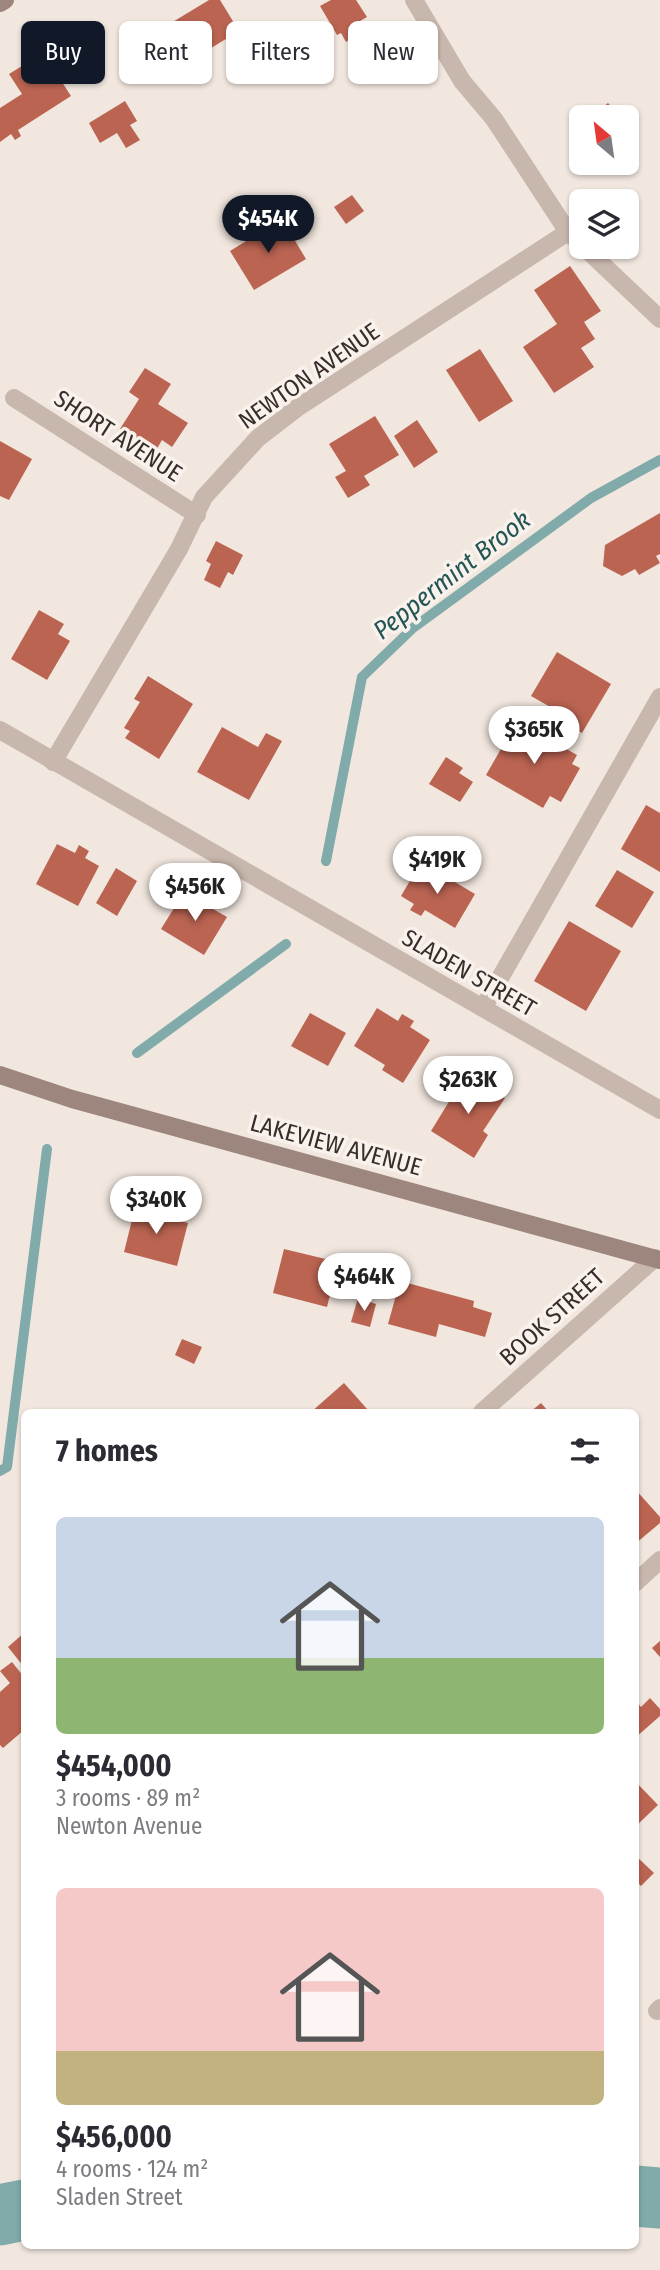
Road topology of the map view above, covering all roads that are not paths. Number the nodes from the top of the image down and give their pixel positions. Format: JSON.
{"nodes":[{"id":1,"x":5,"y":0,"type":"edge"},
{"id":2,"x":414,"y":0,"type":"edge"},
{"id":3,"x":0,"y":3,"type":"edge"},
{"id":4,"x":569,"y":228,"type":"edge"},
{"id":5,"x":569,"y":246,"type":"edge"},
{"id":6,"x":597,"y":259,"type":"edge"},
{"id":7,"x":660,"y":319,"type":"edge"},
{"id":8,"x":14,"y":398,"type":"dead end"},
{"id":9,"x":197,"y":515,"type":"junction"},
{"id":10,"x":660,"y":697,"type":"edge"},
{"id":11,"x":0,"y":730,"type":"edge"},
{"id":12,"x":53,"y":762,"type":"junction"},
{"id":13,"x":483,"y":1008,"type":"junction"},
{"id":14,"x":0,"y":1075,"type":"edge"},
{"id":15,"x":660,"y":1110,"type":"edge"},
{"id":16,"x":658,"y":1259,"type":"edge"},
{"id":17,"x":485,"y":1409,"type":"edge"},
{"id":18,"x":660,"y":1560,"type":"edge"},
{"id":19,"x":639,"y":1579,"type":"edge"}],
"edges":[{"from":1,"to":3,"type":"main road"},
{"from":2,"to":4,"type":"street"},
{"from":5,"to":9,"type":"street","name":"NEWTON AVENUE"},
{"from":6,"to":7,"type":"street"},
{"from":8,"to":9,"type":"street","name":"SHORT AVENUE"},
{"from":9,"to":12,"type":"street","name":"NEWTON AVENUE"},
{"from":10,"to":13,"type":"street"},
{"from":11,"to":12,"type":"street","name":"SLADEN STREET"},
{"from":12,"to":13,"type":"street","name":"SLADEN STREET"},
{"from":13,"to":15,"type":"street","name":"SLADEN STREET"},
{"from":14,"to":16,"type":"main road","name":"LAKEVIEW AVENUE"},
{"from":16,"to":17,"type":"street","name":"BOOK STREET"},
{"from":18,"to":19,"type":"street"}]}
